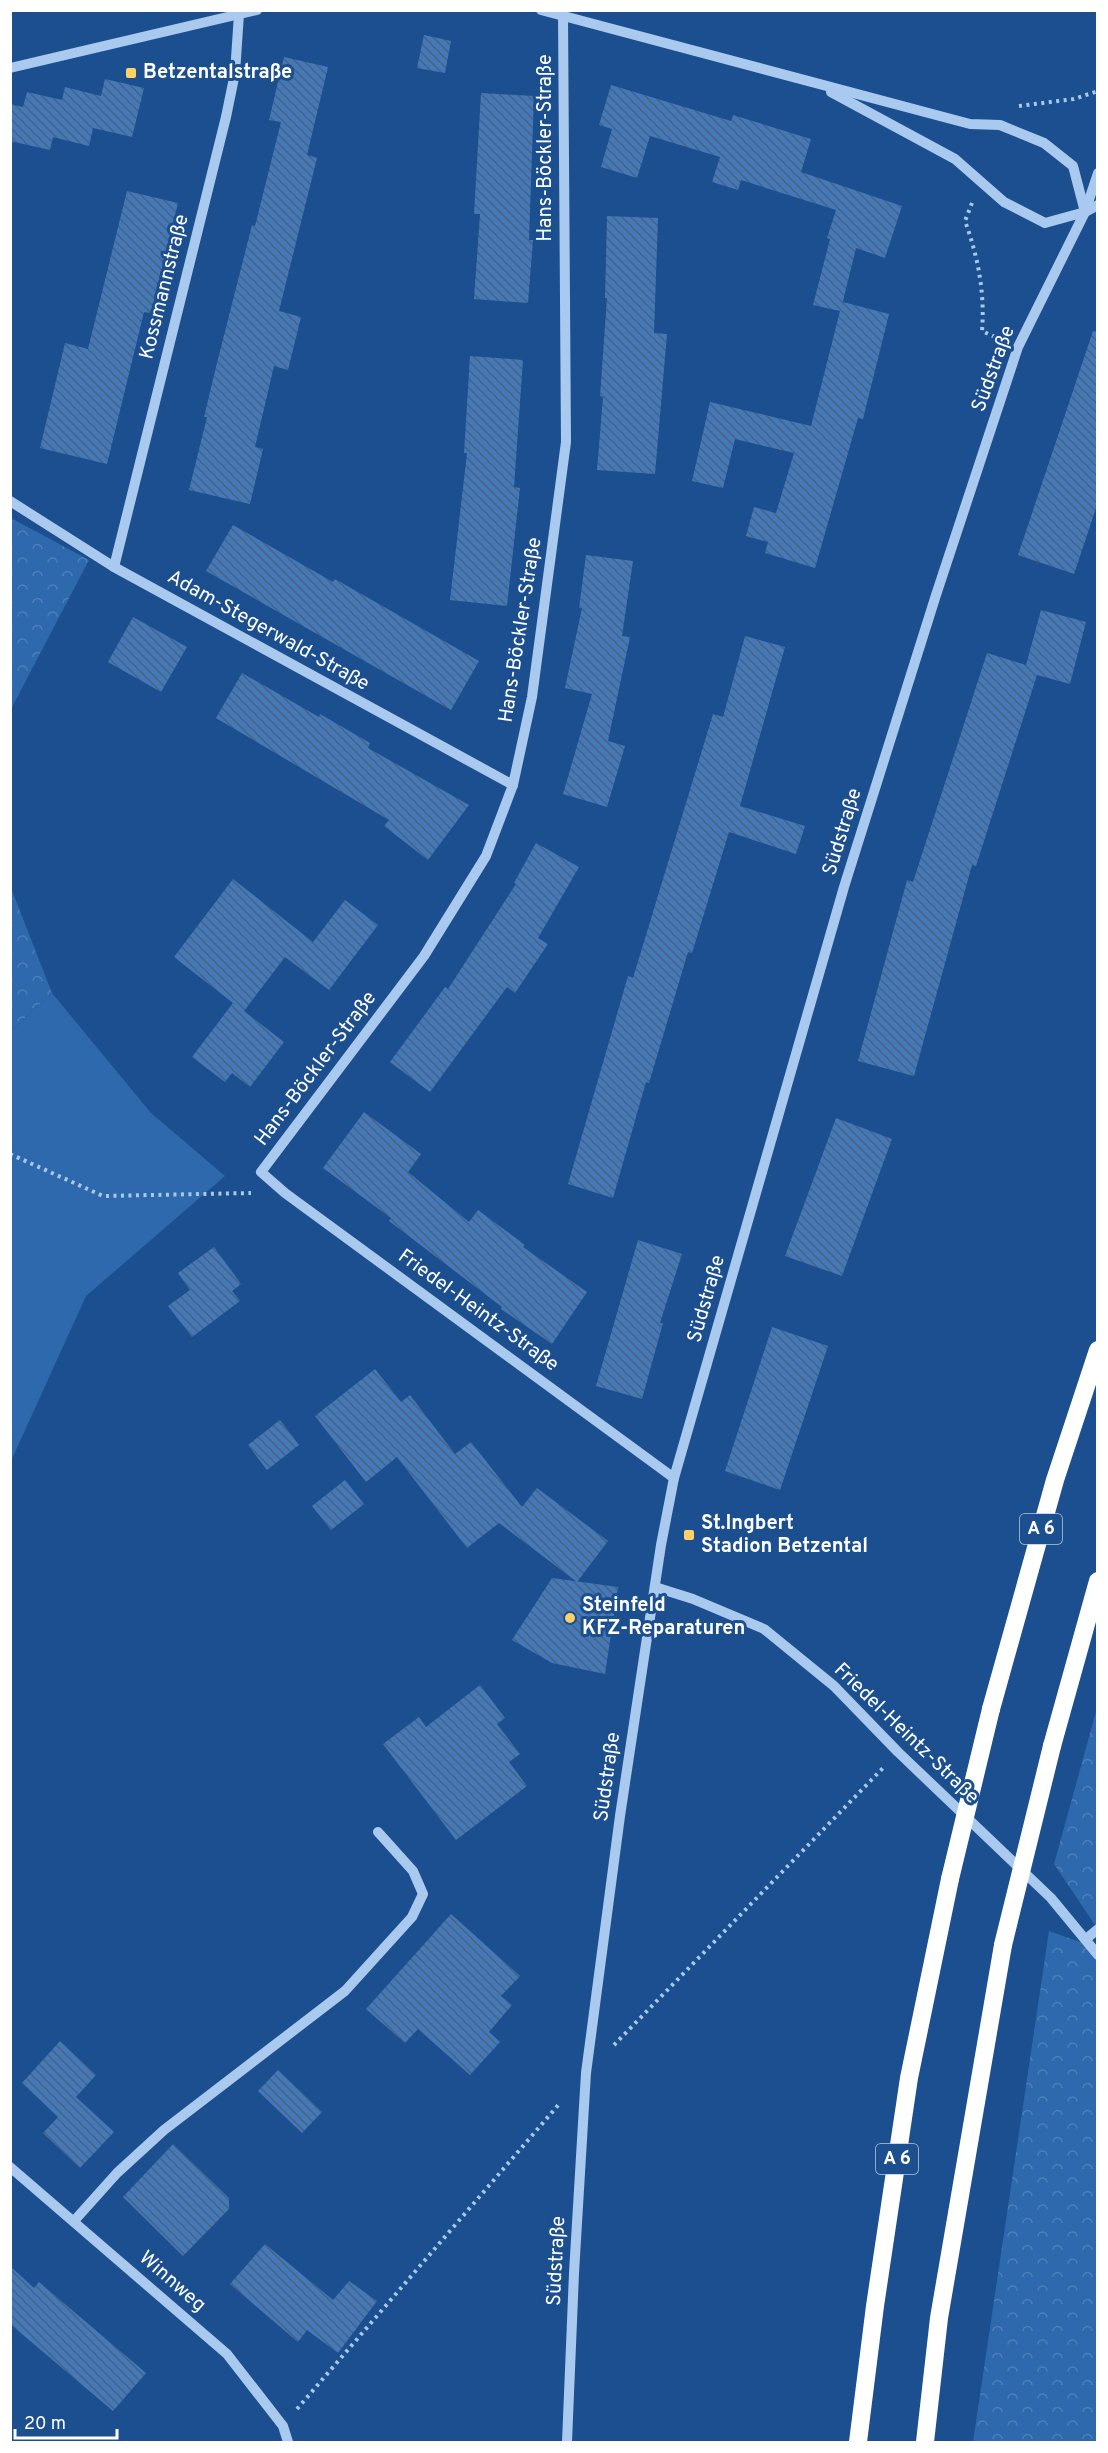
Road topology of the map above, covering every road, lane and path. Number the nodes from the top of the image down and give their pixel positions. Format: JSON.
{"nodes":[{"id":1,"x":257,"y":10,"type":"edge"},
{"id":2,"x":541,"y":10,"type":"edge"},
{"id":3,"x":238,"y":12,"type":"edge"},
{"id":4,"x":563,"y":15,"type":"junction"},
{"id":5,"x":10,"y":68,"type":"edge"},
{"id":6,"x":815,"y":83,"type":"junction"},
{"id":7,"x":1098,"y":173,"type":"edge"},
{"id":8,"x":1098,"y":205,"type":"edge"},
{"id":9,"x":1085,"y":212,"type":"junction"},
{"id":10,"x":10,"y":501,"type":"edge"},
{"id":11,"x":114,"y":567,"type":"junction"},
{"id":12,"x":513,"y":785,"type":"junction"},
{"id":13,"x":10,"y":1154,"type":"edge"},
{"id":14,"x":261,"y":1172,"type":"joint"},
{"id":15,"x":285,"y":1193,"type":"junction"},
{"id":16,"x":1098,"y":1350,"type":"edge"},
{"id":17,"x":674,"y":1478,"type":"junction"},
{"id":18,"x":1098,"y":1581,"type":"edge"},
{"id":19,"x":655,"y":1587,"type":"junction"},
{"id":20,"x":898,"y":1752,"type":"junction"},
{"id":21,"x":378,"y":1832,"type":"dead end"},
{"id":22,"x":1098,"y":1929,"type":"edge"},
{"id":23,"x":1086,"y":1939,"type":"junction"},
{"id":24,"x":1098,"y":1955,"type":"edge"},
{"id":25,"x":586,"y":2073,"type":"junction"},
{"id":26,"x":10,"y":2167,"type":"edge"},
{"id":27,"x":74,"y":2222,"type":"junction"},
{"id":28,"x":283,"y":2426,"type":"junction"},
{"id":29,"x":288,"y":2442,"type":"edge"},
{"id":30,"x":567,"y":2442,"type":"edge"},
{"id":31,"x":858,"y":2442,"type":"edge"},
{"id":32,"x":925,"y":2442,"type":"edge"}],
"edges":[{"from":1,"to":3,"type":"street"},
{"from":2,"to":4,"type":"street"},
{"from":3,"to":5,"type":"street"},
{"from":3,"to":11,"type":"street","name":"Kossmannstraße"},
{"from":4,"to":6,"type":"street"},
{"from":4,"to":12,"type":"street","name":"Hans-Böckler-Straße"},
{"from":6,"to":9,"type":"street"},
{"from":6,"to":9,"type":"street"},
{"from":7,"to":9,"type":"street","name":"Südstraße"},
{"from":8,"to":9,"type":"street"},
{"from":9,"to":17,"type":"street","name":"Südstraße"},
{"from":10,"to":11,"type":"street","name":"Adam-Stegerwald-Straße"},
{"from":11,"to":12,"type":"street","name":"Adam-Stegerwald-Straße"},
{"from":12,"to":14,"type":"street","name":"Hans-Böckler-Straße"},
{"from":13,"to":15,"type":"path"},
{"from":14,"to":15,"type":"street","name":"Friedel-Heintz-Straße"},
{"from":15,"to":17,"type":"street","name":"Friedel-Heintz-Straße"},
{"from":16,"to":31,"type":"highway","number":"A 6","bridge":true},
{"from":17,"to":19,"type":"street","name":"Südstraße"},
{"from":18,"to":32,"type":"highway","bridge":true},
{"from":19,"to":20,"type":"street","name":"Friedel-Heintz-Straße"},
{"from":19,"to":25,"type":"street","name":"Südstraße"},
{"from":20,"to":23,"type":"street","name":"Friedel-Heintz-Straße"},
{"from":20,"to":25,"type":"path"},
{"from":21,"to":27,"type":"street"},
{"from":22,"to":23,"type":"street"},
{"from":23,"to":24,"type":"street","name":"Friedel-Heintz-Straße"},
{"from":25,"to":28,"type":"path"},
{"from":25,"to":30,"type":"street","name":"Südstraße"},
{"from":26,"to":27,"type":"street","name":"Winnweg"},
{"from":27,"to":28,"type":"street","name":"Winnweg"},
{"from":28,"to":29,"type":"street","name":"Winnweg"}]}
